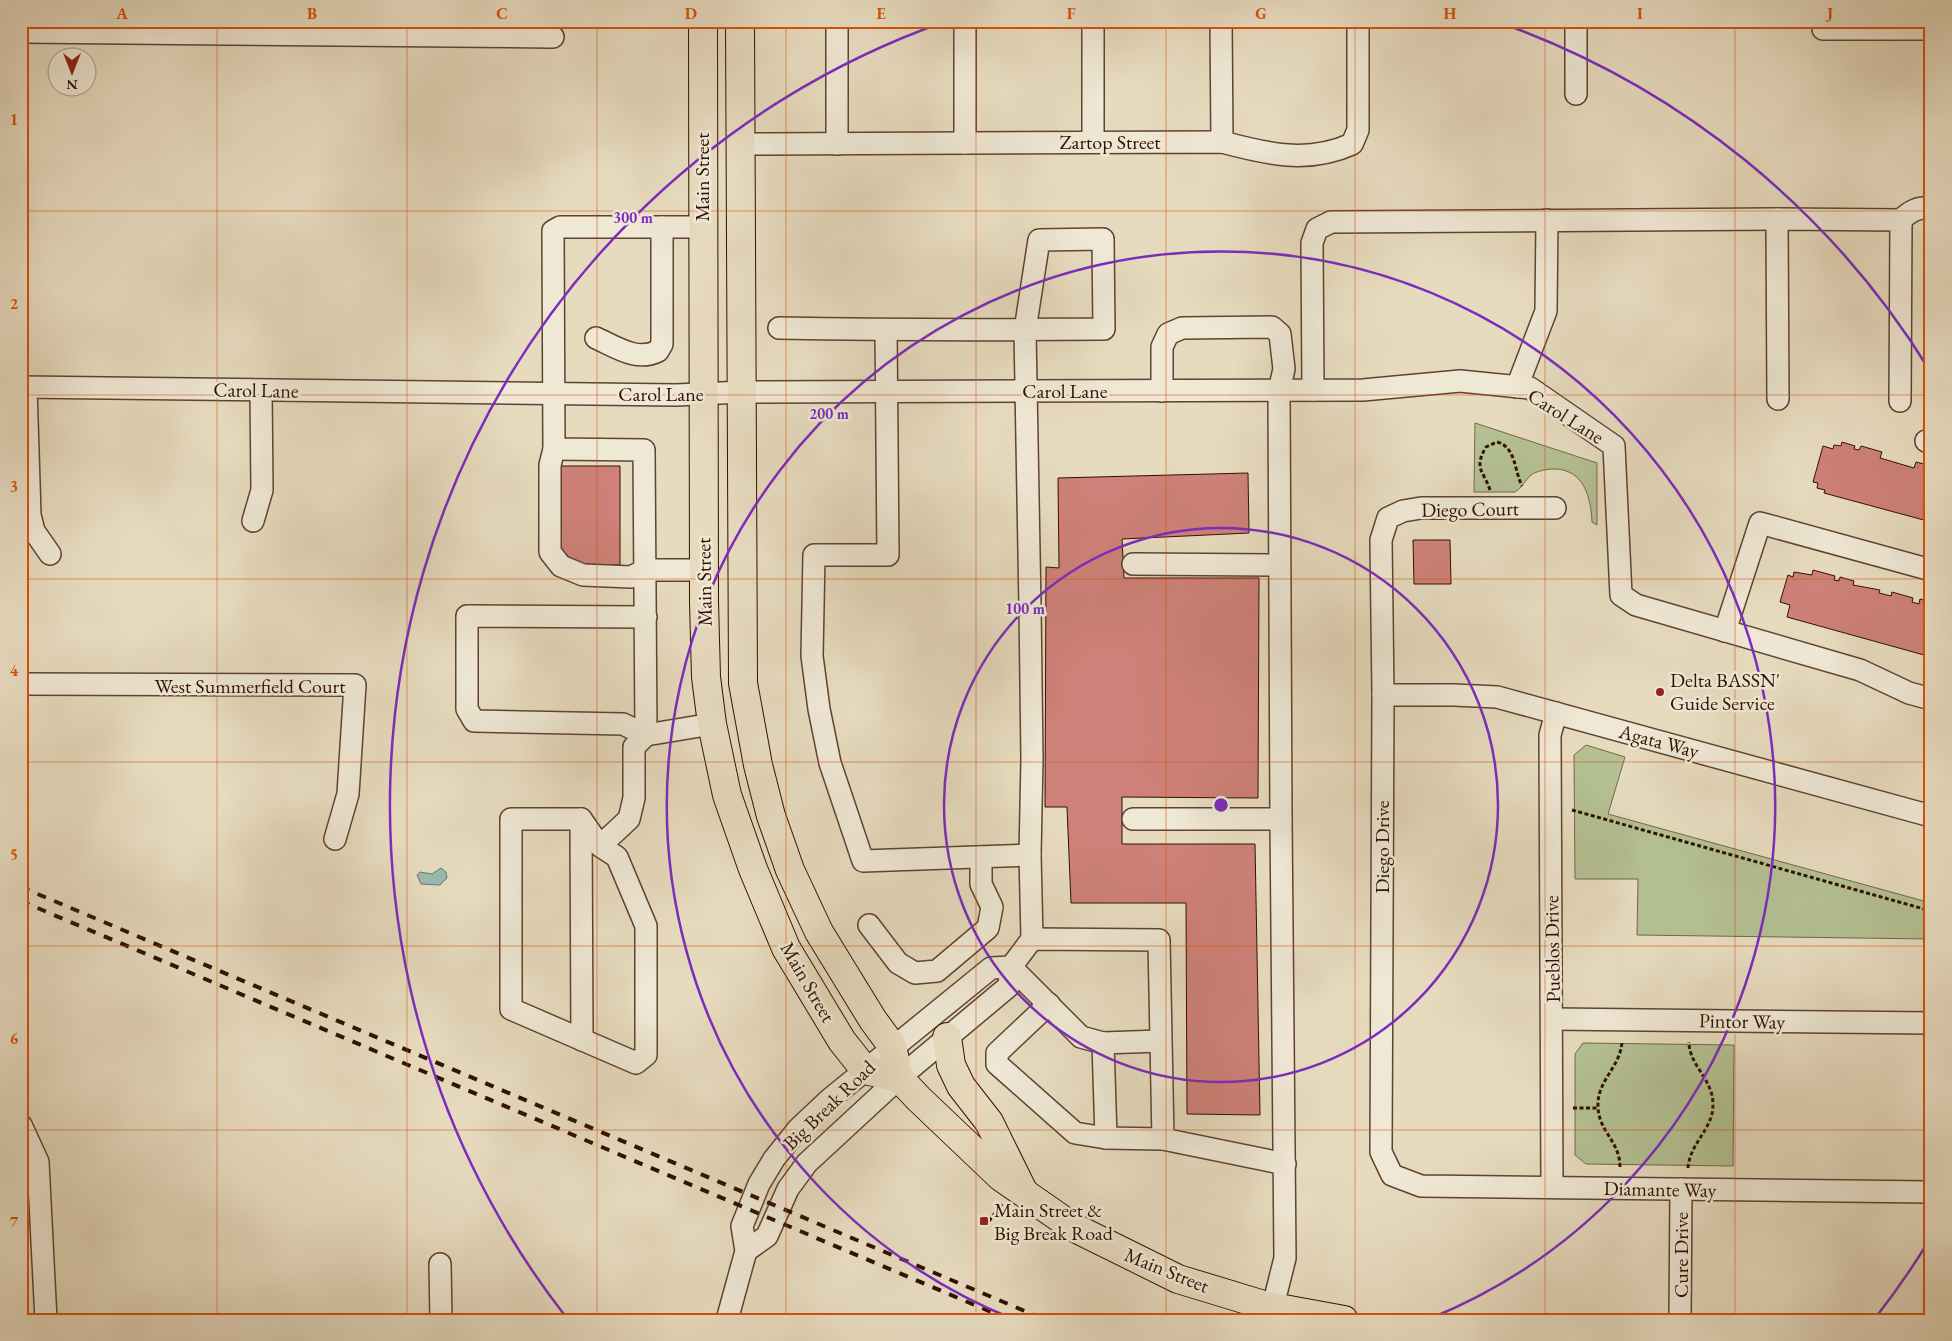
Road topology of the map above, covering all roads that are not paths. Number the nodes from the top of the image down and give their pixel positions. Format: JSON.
{"nodes":[{"id":1,"x":703,"y":21,"type":"edge"},
{"id":2,"x":740,"y":21,"type":"edge"},
{"id":3,"x":837,"y":21,"type":"edge"},
{"id":4,"x":965,"y":21,"type":"edge"},
{"id":5,"x":1093,"y":21,"type":"edge"},
{"id":6,"x":1222,"y":21,"type":"edge"},
{"id":7,"x":1358,"y":21,"type":"edge"},
{"id":8,"x":1576,"y":21,"type":"edge"},
{"id":9,"x":1823,"y":25,"type":"edge"},
{"id":10,"x":288,"y":27,"type":"edge"},
{"id":11,"x":1931,"y":28,"type":"edge"},
{"id":12,"x":21,"y":32,"type":"edge"},
{"id":13,"x":553,"y":37,"type":"dead end"},
{"id":14,"x":1576,"y":94,"type":"dead end"},
{"id":15,"x":1093,"y":142,"type":"junction"},
{"id":16,"x":1222,"y":142,"type":"junction"},
{"id":17,"x":965,"y":143,"type":"junction"},
{"id":18,"x":740,"y":144,"type":"junction"},
{"id":19,"x":837,"y":144,"type":"junction"},
{"id":20,"x":1931,"y":208,"type":"edge"},
{"id":21,"x":1777,"y":219,"type":"junction"},
{"id":22,"x":1547,"y":220,"type":"junction"},
{"id":23,"x":1901,"y":220,"type":"junction"},
{"id":24,"x":702,"y":227,"type":"junction"},
{"id":25,"x":662,"y":228,"type":"junction"},
{"id":26,"x":779,"y":328,"type":"dead end"},
{"id":27,"x":886,"y":330,"type":"junction"},
{"id":28,"x":1025,"y":330,"type":"junction"},
{"id":29,"x":596,"y":338,"type":"dead end"},
{"id":30,"x":24,"y":387,"type":"edge"},
{"id":31,"x":1517,"y":387,"type":"junction"},
{"id":32,"x":261,"y":390,"type":"junction"},
{"id":33,"x":1026,"y":390,"type":"junction"},
{"id":34,"x":1162,"y":390,"type":"junction"},
{"id":35,"x":1313,"y":390,"type":"junction"},
{"id":36,"x":1279,"y":391,"type":"junction"},
{"id":37,"x":742,"y":392,"type":"junction"},
{"id":38,"x":886,"y":392,"type":"junction"},
{"id":39,"x":554,"y":394,"type":"junction"},
{"id":40,"x":702,"y":394,"type":"junction"},
{"id":41,"x":1778,"y":399,"type":"dead end"},
{"id":42,"x":1900,"y":401,"type":"dead end"},
{"id":43,"x":554,"y":449,"type":"junction"},
{"id":44,"x":1555,"y":508,"type":"dead end"},
{"id":45,"x":1388,"y":518,"type":"joint"},
{"id":46,"x":253,"y":521,"type":"dead end"},
{"id":47,"x":50,"y":554,"type":"dead end"},
{"id":48,"x":1133,"y":564,"type":"dead end"},
{"id":49,"x":1279,"y":565,"type":"junction"},
{"id":50,"x":645,"y":570,"type":"junction"},
{"id":51,"x":703,"y":570,"type":"junction"},
{"id":52,"x":1931,"y":570,"type":"edge"},
{"id":53,"x":646,"y":617,"type":"junction"},
{"id":54,"x":1724,"y":631,"type":"junction"},
{"id":55,"x":21,"y":684,"type":"edge"},
{"id":56,"x":1383,"y":695,"type":"junction"},
{"id":57,"x":1931,"y":699,"type":"edge"},
{"id":58,"x":1556,"y":712,"type":"junction"},
{"id":59,"x":712,"y":724,"type":"junction"},
{"id":60,"x":646,"y":735,"type":"junction"},
{"id":61,"x":1931,"y":816,"type":"edge"},
{"id":62,"x":581,"y":819,"type":"junction"},
{"id":63,"x":1133,"y":819,"type":"dead end"},
{"id":64,"x":1281,"y":819,"type":"junction"},
{"id":65,"x":335,"y":839,"type":"dead end"},
{"id":66,"x":600,"y":846,"type":"junction"},
{"id":67,"x":1030,"y":855,"type":"junction"},
{"id":68,"x":980,"y":857,"type":"junction"},
{"id":69,"x":869,"y":925,"type":"dead end"},
{"id":70,"x":1032,"y":939,"type":"junction"},
{"id":71,"x":1011,"y":967,"type":"junction"},
{"id":72,"x":1049,"y":1004,"type":"junction"},
{"id":73,"x":1553,"y":1019,"type":"junction"},
{"id":74,"x":1931,"y":1023,"type":"edge"},
{"id":75,"x":948,"y":1037,"type":"junction"},
{"id":76,"x":582,"y":1040,"type":"junction"},
{"id":77,"x":1160,"y":1041,"type":"junction"},
{"id":78,"x":1104,"y":1043,"type":"junction"},
{"id":79,"x":892,"y":1046,"type":"junction"},
{"id":80,"x":865,"y":1070,"type":"junction"},
{"id":81,"x":899,"y":1078,"type":"junction"},
{"id":82,"x":21,"y":1125,"type":"edge"},
{"id":83,"x":1106,"y":1138,"type":"junction"},
{"id":84,"x":1163,"y":1139,"type":"junction"},
{"id":85,"x":1285,"y":1164,"type":"junction"},
{"id":86,"x":1392,"y":1175,"type":"joint"},
{"id":87,"x":1552,"y":1186,"type":"junction"},
{"id":88,"x":1681,"y":1189,"type":"junction"},
{"id":89,"x":1931,"y":1192,"type":"edge"},
{"id":90,"x":1025,"y":1195,"type":"junction"},
{"id":91,"x":746,"y":1251,"type":"junction"},
{"id":92,"x":440,"y":1264,"type":"dead end"},
{"id":93,"x":1273,"y":1306,"type":"junction"},
{"id":94,"x":46,"y":1320,"type":"edge"},
{"id":95,"x":441,"y":1320,"type":"edge"},
{"id":96,"x":727,"y":1320,"type":"edge"},
{"id":97,"x":1344,"y":1320,"type":"edge"},
{"id":98,"x":1680,"y":1320,"type":"edge"}],
"edges":[{"from":1,"to":24,"type":"main road","name":"Main Street"},
{"from":2,"to":18,"type":"main road","name":"Main Street"},
{"from":3,"to":19,"type":"street"},
{"from":4,"to":17,"type":"street"},
{"from":5,"to":15,"type":"street"},
{"from":6,"to":16,"type":"street"},
{"from":7,"to":16,"type":"street","name":"Zartop Street"},
{"from":8,"to":14,"type":"street"},
{"from":9,"to":11,"type":"street"},
{"from":10,"to":12,"type":"street"},
{"from":10,"to":13,"type":"street"},
{"from":15,"to":16,"type":"street","name":"Zartop Street"},
{"from":15,"to":17,"type":"street","name":"Zartop Street"},
{"from":17,"to":19,"type":"street","name":"Zartop Street"},
{"from":18,"to":19,"type":"street","name":"Zartop Street"},
{"from":18,"to":37,"type":"main road","name":"Main Street"},
{"from":20,"to":23,"type":"street"},
{"from":21,"to":22,"type":"street"},
{"from":21,"to":23,"type":"street"},
{"from":21,"to":41,"type":"street"},
{"from":22,"to":31,"type":"street"},
{"from":22,"to":35,"type":"street"},
{"from":23,"to":42,"type":"street"},
{"from":24,"to":25,"type":"street"},
{"from":24,"to":40,"type":"main road","name":"Main Street"},
{"from":25,"to":29,"type":"street"},
{"from":25,"to":39,"type":"street"},
{"from":26,"to":27,"type":"street"},
{"from":27,"to":28,"type":"street"},
{"from":27,"to":38,"type":"street"},
{"from":28,"to":28,"type":"street"},
{"from":28,"to":33,"type":"street"},
{"from":30,"to":32,"type":"street","name":"Carol Lane"},
{"from":30,"to":47,"type":"street"},
{"from":31,"to":35,"type":"street","name":"Carol Lane"},
{"from":31,"to":54,"type":"street","name":"Carol Lane"},
{"from":32,"to":39,"type":"street","name":"Carol Lane"},
{"from":32,"to":46,"type":"street"},
{"from":33,"to":34,"type":"street","name":"Carol Lane"},
{"from":33,"to":38,"type":"street","name":"Carol Lane"},
{"from":33,"to":67,"type":"street"},
{"from":34,"to":36,"type":"street","name":"Carol Lane"},
{"from":34,"to":36,"type":"street"},
{"from":35,"to":36,"type":"street","name":"Carol Lane"},
{"from":36,"to":49,"type":"street"},
{"from":37,"to":38,"type":"street","name":"Carol Lane"},
{"from":37,"to":40,"type":"street","name":"Carol Lane"},
{"from":37,"to":79,"type":"main road","name":"Main Street"},
{"from":38,"to":68,"type":"street"},
{"from":39,"to":40,"type":"street","name":"Carol Lane"},
{"from":39,"to":43,"type":"street"},
{"from":40,"to":51,"type":"main road","name":"Main Street"},
{"from":43,"to":50,"type":"street"},
{"from":43,"to":50,"type":"street"},
{"from":44,"to":45,"type":"street","name":"Diego Court"},
{"from":45,"to":56,"type":"street","name":"Diego Drive"},
{"from":48,"to":49,"type":"street"},
{"from":49,"to":64,"type":"street"},
{"from":50,"to":51,"type":"street"},
{"from":50,"to":53,"type":"street"},
{"from":51,"to":59,"type":"main road","name":"Main Street"},
{"from":52,"to":54,"type":"street"},
{"from":53,"to":60,"type":"street"},
{"from":53,"to":60,"type":"street"},
{"from":54,"to":57,"type":"street","name":"Carol Lane"},
{"from":55,"to":65,"type":"street","name":"West Summerfield Court"},
{"from":56,"to":58,"type":"street","name":"Agata Way"},
{"from":56,"to":86,"type":"street","name":"Diego Drive"},
{"from":58,"to":61,"type":"street","name":"Agata Way"},
{"from":58,"to":73,"type":"street","name":"Pueblos Drive"},
{"from":59,"to":60,"type":"street"},
{"from":59,"to":80,"type":"main road","name":"Main Street"},
{"from":60,"to":66,"type":"street"},
{"from":62,"to":66,"type":"street"},
{"from":62,"to":76,"type":"street"},
{"from":62,"to":76,"type":"street"},
{"from":63,"to":64,"type":"street"},
{"from":64,"to":85,"type":"street"},
{"from":66,"to":76,"type":"street"},
{"from":67,"to":68,"type":"street"},
{"from":67,"to":70,"type":"street"},
{"from":68,"to":69,"type":"street"},
{"from":70,"to":71,"type":"street","name":"Big Break Road"},
{"from":70,"to":77,"type":"street"},
{"from":71,"to":72,"type":"street"},
{"from":71,"to":75,"type":"street","name":"Big Break Road"},
{"from":71,"to":79,"type":"street","name":"Big Break Road"},
{"from":72,"to":78,"type":"street"},
{"from":72,"to":83,"type":"street"},
{"from":73,"to":74,"type":"street","name":"Pintor Way"},
{"from":73,"to":87,"type":"street","name":"Pueblos Drive"},
{"from":75,"to":81,"type":"street","name":"Big Break Road"},
{"from":75,"to":90,"type":"main road"},
{"from":77,"to":78,"type":"street"},
{"from":77,"to":84,"type":"street"},
{"from":78,"to":83,"type":"street"},
{"from":79,"to":80,"type":"street","name":"Big Break Road"},
{"from":79,"to":81,"type":"main road","name":"Main Street"},
{"from":80,"to":81,"type":"main road"},
{"from":80,"to":91,"type":"street","name":"Big Break Road"},
{"from":81,"to":90,"type":"main road","name":"Main Street"},
{"from":81,"to":91,"type":"street","name":"Big Break Road"},
{"from":82,"to":94,"type":"street"},
{"from":83,"to":84,"type":"street"},
{"from":84,"to":85,"type":"street"},
{"from":85,"to":93,"type":"street"},
{"from":86,"to":87,"type":"street","name":"Diamante Way"},
{"from":87,"to":88,"type":"street","name":"Diamante Way"},
{"from":88,"to":89,"type":"street","name":"Diamante Way"},
{"from":88,"to":98,"type":"street","name":"Cure Drive"},
{"from":90,"to":93,"type":"main road","name":"Main Street"},
{"from":91,"to":96,"type":"street","name":"Big Break Road"},
{"from":92,"to":95,"type":"street"},
{"from":93,"to":97,"type":"main road","name":"Main Street"}]}
